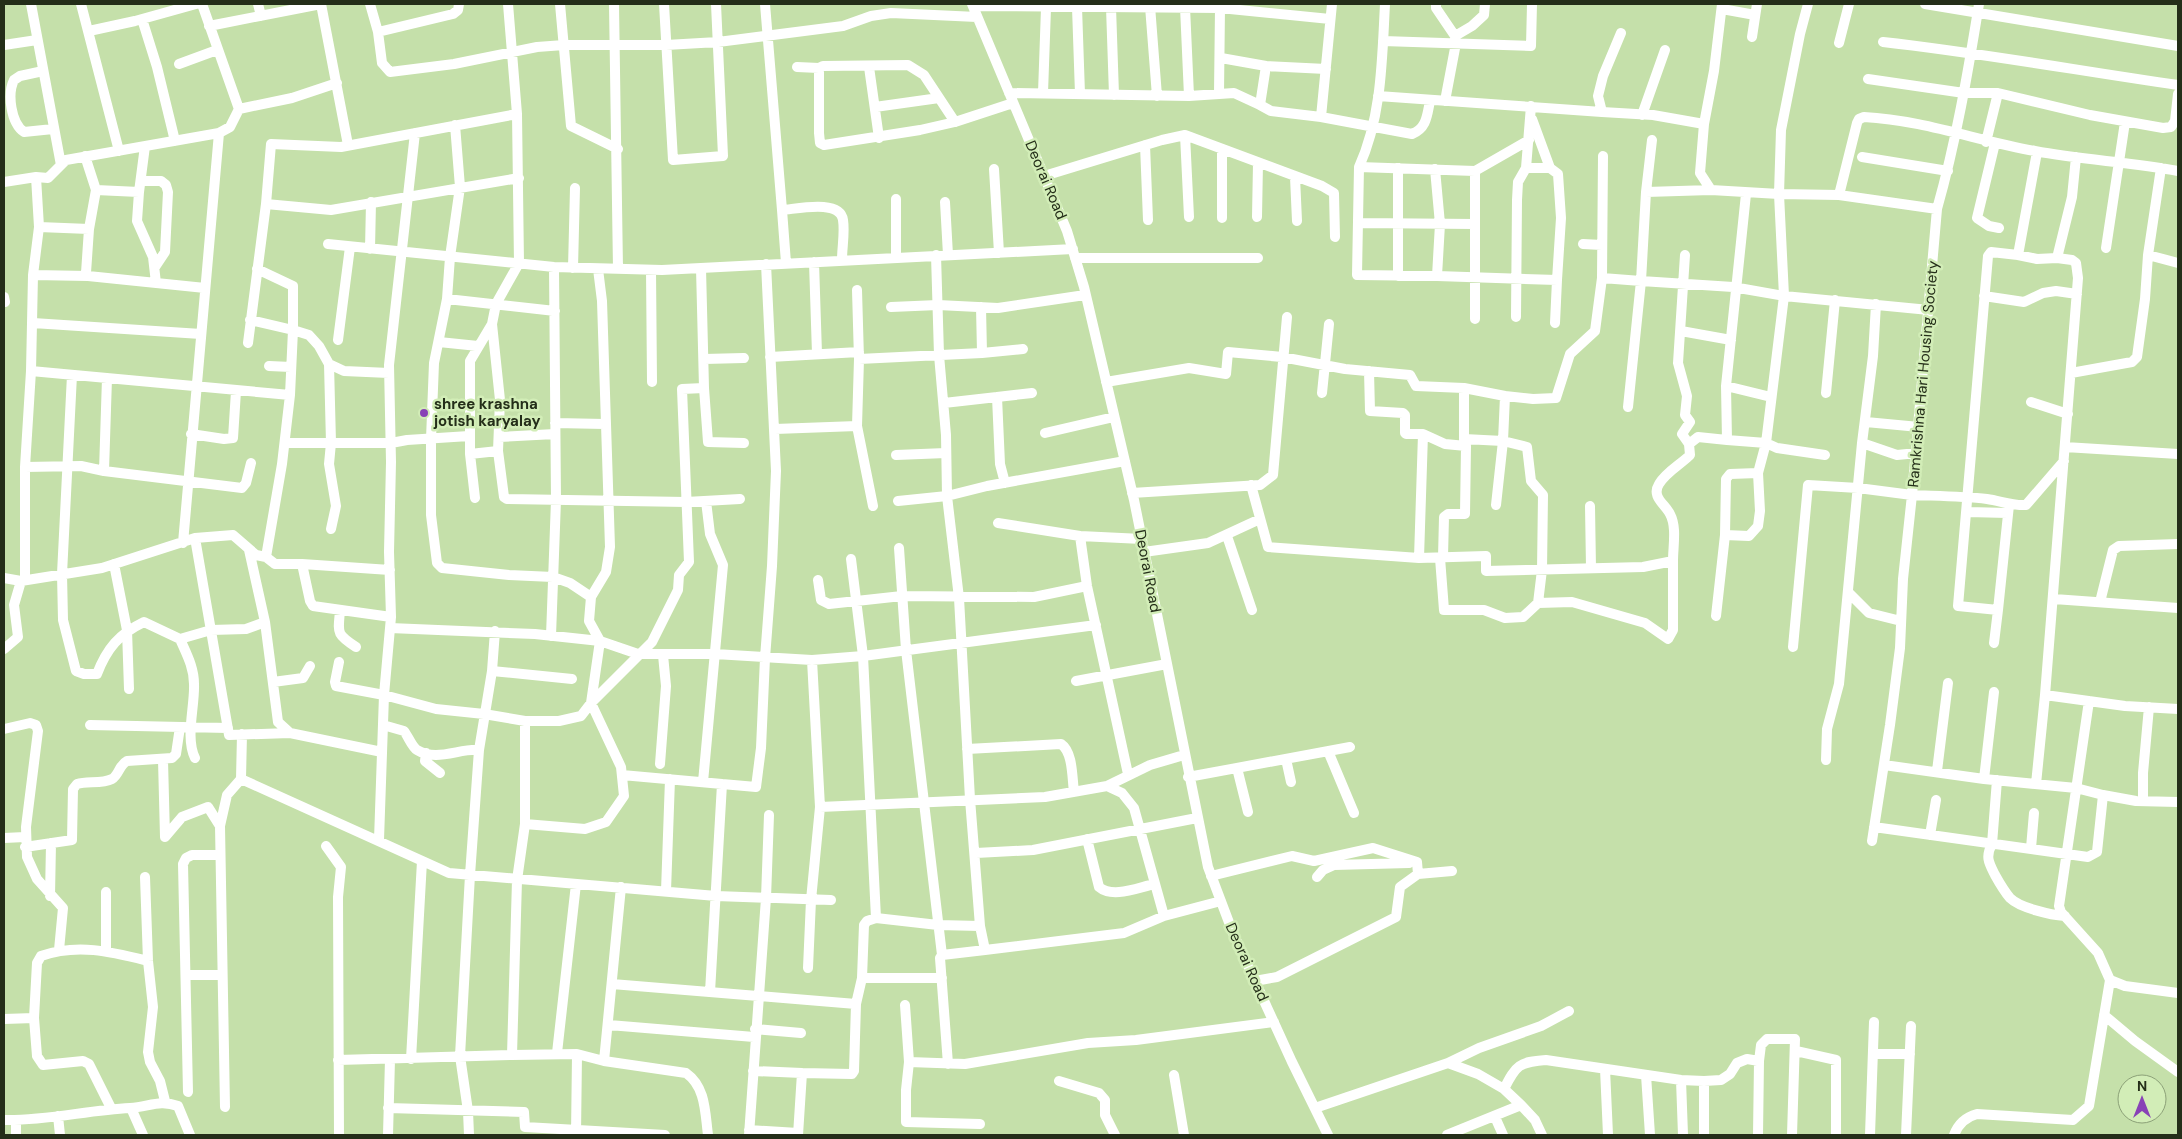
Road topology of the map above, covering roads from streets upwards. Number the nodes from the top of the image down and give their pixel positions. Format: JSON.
{"nodes":[{"id":1,"x":31,"y":4,"type":"edge"},
{"id":2,"x":81,"y":4,"type":"edge"},
{"id":3,"x":196,"y":4,"type":"edge"},
{"id":4,"x":202,"y":4,"type":"edge"},
{"id":5,"x":258,"y":4,"type":"edge"},
{"id":6,"x":321,"y":4,"type":"edge"},
{"id":7,"x":370,"y":4,"type":"edge"},
{"id":8,"x":459,"y":4,"type":"edge"},
{"id":9,"x":508,"y":4,"type":"edge"},
{"id":10,"x":560,"y":4,"type":"edge"},
{"id":11,"x":614,"y":4,"type":"edge"},
{"id":12,"x":664,"y":4,"type":"edge"},
{"id":13,"x":716,"y":4,"type":"edge"},
{"id":14,"x":766,"y":4,"type":"edge"},
{"id":15,"x":1332,"y":4,"type":"edge"},
{"id":16,"x":1385,"y":4,"type":"edge"},
{"id":17,"x":1436,"y":4,"type":"edge"},
{"id":18,"x":1485,"y":4,"type":"edge"},
{"id":19,"x":1532,"y":4,"type":"edge"},
{"id":20,"x":1757,"y":4,"type":"edge"},
{"id":21,"x":1808,"y":4,"type":"edge"},
{"id":22,"x":1849,"y":4,"type":"edge"},
{"id":23,"x":1925,"y":4,"type":"edge"},
{"id":24,"x":972,"y":5,"type":"edge"},
{"id":25,"x":1150,"y":6,"type":"junction"},
{"id":26,"x":1220,"y":6,"type":"edge"},
{"id":27,"x":1722,"y":6,"type":"edge"},
{"id":28,"x":1078,"y":7,"type":"junction"},
{"id":29,"x":1111,"y":7,"type":"junction"},
{"id":30,"x":1185,"y":7,"type":"junction"},
{"id":31,"x":1046,"y":8,"type":"junction"},
{"id":32,"x":1978,"y":9,"type":"edge"},
{"id":33,"x":1755,"y":15,"type":"junction"},
{"id":34,"x":261,"y":16,"type":"junction"},
{"id":35,"x":977,"y":17,"type":"junction"},
{"id":36,"x":142,"y":19,"type":"junction"},
{"id":37,"x":1330,"y":19,"type":"junction"},
{"id":38,"x":209,"y":26,"type":"junction"},
{"id":39,"x":89,"y":32,"type":"junction"},
{"id":40,"x":378,"y":32,"type":"junction"},
{"id":41,"x":1620,"y":33,"type":"dead end"},
{"id":42,"x":767,"y":36,"type":"junction"},
{"id":43,"x":1752,"y":37,"type":"dead end"},
{"id":44,"x":1455,"y":39,"type":"junction"},
{"id":45,"x":37,"y":40,"type":"junction"},
{"id":46,"x":1383,"y":41,"type":"junction"},
{"id":47,"x":718,"y":42,"type":"junction"},
{"id":48,"x":1883,"y":42,"type":"dead end"},
{"id":49,"x":1839,"y":43,"type":"dead end"},
{"id":50,"x":616,"y":44,"type":"junction"},
{"id":51,"x":4,"y":45,"type":"edge"},
{"id":52,"x":564,"y":45,"type":"junction"},
{"id":53,"x":666,"y":45,"type":"junction"},
{"id":54,"x":2178,"y":46,"type":"edge"},
{"id":55,"x":217,"y":50,"type":"junction"},
{"id":56,"x":1665,"y":50,"type":"dead end"},
{"id":57,"x":514,"y":51,"type":"junction"},
{"id":58,"x":1971,"y":52,"type":"junction"},
{"id":59,"x":1221,"y":58,"type":"junction"},
{"id":60,"x":179,"y":64,"type":"dead end"},
{"id":61,"x":1266,"y":66,"type":"junction"},
{"id":62,"x":797,"y":67,"type":"dead end"},
{"id":63,"x":869,"y":67,"type":"junction"},
{"id":64,"x":819,"y":68,"type":"junction"},
{"id":65,"x":1326,"y":69,"type":"junction"},
{"id":66,"x":43,"y":71,"type":"junction"},
{"id":67,"x":1868,"y":79,"type":"dead end"},
{"id":68,"x":337,"y":83,"type":"junction"},
{"id":69,"x":2178,"y":85,"type":"edge"},
{"id":70,"x":1964,"y":92,"type":"junction"},
{"id":71,"x":1009,"y":93,"type":"junction"},
{"id":72,"x":1219,"y":93,"type":"junction"},
{"id":73,"x":1998,"y":93,"type":"junction"},
{"id":74,"x":1043,"y":94,"type":"junction"},
{"id":75,"x":1080,"y":94,"type":"junction"},
{"id":76,"x":2178,"y":94,"type":"edge"},
{"id":77,"x":1114,"y":95,"type":"junction"},
{"id":78,"x":1157,"y":96,"type":"junction"},
{"id":79,"x":1189,"y":96,"type":"junction"},
{"id":80,"x":1378,"y":96,"type":"junction"},
{"id":81,"x":939,"y":98,"type":"junction"},
{"id":82,"x":1430,"y":100,"type":"junction"},
{"id":83,"x":1445,"y":101,"type":"junction"},
{"id":84,"x":1014,"y":103,"type":"junction"},
{"id":85,"x":1260,"y":105,"type":"junction"},
{"id":86,"x":875,"y":108,"type":"junction"},
{"id":87,"x":239,"y":109,"type":"junction"},
{"id":88,"x":1530,"y":111,"type":"junction"},
{"id":89,"x":1602,"y":112,"type":"junction"},
{"id":90,"x":518,"y":114,"type":"junction"},
{"id":91,"x":1642,"y":115,"type":"junction"},
{"id":92,"x":1321,"y":117,"type":"junction"},
{"id":93,"x":955,"y":122,"type":"junction"},
{"id":94,"x":2125,"y":122,"type":"junction"},
{"id":95,"x":1704,"y":124,"type":"junction"},
{"id":96,"x":455,"y":125,"type":"junction"},
{"id":97,"x":1372,"y":127,"type":"junction"},
{"id":98,"x":53,"y":128,"type":"junction"},
{"id":99,"x":1955,"y":131,"type":"junction"},
{"id":100,"x":415,"y":132,"type":"junction"},
{"id":101,"x":219,"y":133,"type":"junction"},
{"id":102,"x":1185,"y":136,"type":"junction"},
{"id":103,"x":879,"y":138,"type":"junction"},
{"id":104,"x":1529,"y":140,"type":"junction"},
{"id":105,"x":1652,"y":140,"type":"dead end"},
{"id":106,"x":175,"y":141,"type":"junction"},
{"id":107,"x":1991,"y":142,"type":"junction"},
{"id":108,"x":348,"y":145,"type":"junction"},
{"id":109,"x":1145,"y":145,"type":"junction"},
{"id":110,"x":145,"y":146,"type":"junction"},
{"id":111,"x":618,"y":149,"type":"junction"},
{"id":112,"x":119,"y":150,"type":"junction"},
{"id":113,"x":1222,"y":150,"type":"junction"},
{"id":114,"x":2037,"y":152,"type":"junction"},
{"id":115,"x":85,"y":156,"type":"junction"},
{"id":116,"x":1603,"y":156,"type":"dead end"},
{"id":117,"x":1862,"y":157,"type":"dead end"},
{"id":118,"x":2076,"y":157,"type":"junction"},
{"id":119,"x":1258,"y":163,"type":"junction"},
{"id":120,"x":2120,"y":163,"type":"junction"},
{"id":121,"x":61,"y":165,"type":"junction"},
{"id":122,"x":1359,"y":167,"type":"junction"},
{"id":123,"x":1398,"y":168,"type":"junction"},
{"id":124,"x":1526,"y":168,"type":"junction"},
{"id":125,"x":1550,"y":168,"type":"junction"},
{"id":126,"x":2161,"y":168,"type":"junction"},
{"id":127,"x":994,"y":169,"type":"dead end"},
{"id":128,"x":1436,"y":170,"type":"junction"},
{"id":129,"x":1475,"y":171,"type":"junction"},
{"id":130,"x":1948,"y":171,"type":"junction"},
{"id":131,"x":2178,"y":171,"type":"edge"},
{"id":132,"x":1044,"y":176,"type":"junction"},
{"id":133,"x":36,"y":177,"type":"junction"},
{"id":134,"x":1295,"y":177,"type":"junction"},
{"id":135,"x":519,"y":178,"type":"junction"},
{"id":136,"x":4,"y":182,"type":"edge"},
{"id":137,"x":140,"y":186,"type":"junction"},
{"id":138,"x":460,"y":187,"type":"junction"},
{"id":139,"x":575,"y":188,"type":"dead end"},
{"id":140,"x":96,"y":190,"type":"junction"},
{"id":141,"x":1711,"y":190,"type":"junction"},
{"id":142,"x":1646,"y":192,"type":"junction"},
{"id":143,"x":1746,"y":194,"type":"junction"},
{"id":144,"x":1779,"y":194,"type":"junction"},
{"id":145,"x":1839,"y":195,"type":"junction"},
{"id":146,"x":407,"y":196,"type":"junction"},
{"id":147,"x":896,"y":199,"type":"dead end"},
{"id":148,"x":371,"y":202,"type":"junction"},
{"id":149,"x":945,"y":202,"type":"dead end"},
{"id":150,"x":266,"y":204,"type":"junction"},
{"id":151,"x":1938,"y":208,"type":"junction"},
{"id":152,"x":782,"y":210,"type":"junction"},
{"id":153,"x":1189,"y":217,"type":"dead end"},
{"id":154,"x":1258,"y":217,"type":"dead end"},
{"id":155,"x":1222,"y":218,"type":"dead end"},
{"id":156,"x":1148,"y":220,"type":"dead end"},
{"id":157,"x":1297,"y":221,"type":"dead end"},
{"id":158,"x":1358,"y":223,"type":"junction"},
{"id":159,"x":1398,"y":223,"type":"junction"},
{"id":160,"x":1440,"y":224,"type":"junction"},
{"id":161,"x":1475,"y":224,"type":"junction"},
{"id":162,"x":39,"y":227,"type":"junction"},
{"id":163,"x":1998,"y":228,"type":"dead end"},
{"id":164,"x":89,"y":229,"type":"junction"},
{"id":165,"x":1336,"y":237,"type":"dead end"},
{"id":166,"x":328,"y":244,"type":"dead end"},
{"id":167,"x":1583,"y":244,"type":"dead end"},
{"id":168,"x":1602,"y":245,"type":"junction"},
{"id":169,"x":350,"y":247,"type":"junction"},
{"id":170,"x":2106,"y":248,"type":"dead end"},
{"id":171,"x":370,"y":249,"type":"junction"},
{"id":172,"x":402,"y":252,"type":"junction"},
{"id":173,"x":999,"y":253,"type":"junction"},
{"id":174,"x":1074,"y":253,"type":"junction"},
{"id":175,"x":948,"y":255,"type":"junction"},
{"id":176,"x":2018,"y":255,"type":"junction"},
{"id":177,"x":2148,"y":255,"type":"junction"},
{"id":178,"x":936,"y":256,"type":"junction"},
{"id":179,"x":1685,"y":256,"type":"dead end"},
{"id":180,"x":450,"y":257,"type":"junction"},
{"id":181,"x":896,"y":257,"type":"junction"},
{"id":182,"x":1258,"y":258,"type":"dead end"},
{"id":183,"x":2057,"y":258,"type":"junction"},
{"id":184,"x":842,"y":260,"type":"junction"},
{"id":185,"x":814,"y":262,"type":"junction"},
{"id":186,"x":519,"y":263,"type":"junction"},
{"id":187,"x":786,"y":263,"type":"junction"},
{"id":188,"x":2178,"y":263,"type":"edge"},
{"id":189,"x":766,"y":264,"type":"junction"},
{"id":190,"x":154,"y":267,"type":"junction"},
{"id":191,"x":554,"y":267,"type":"junction"},
{"id":192,"x":573,"y":268,"type":"junction"},
{"id":193,"x":701,"y":268,"type":"junction"},
{"id":194,"x":257,"y":269,"type":"junction"},
{"id":195,"x":598,"y":269,"type":"junction"},
{"id":196,"x":618,"y":269,"type":"junction"},
{"id":197,"x":651,"y":270,"type":"junction"},
{"id":198,"x":33,"y":275,"type":"junction"},
{"id":199,"x":88,"y":276,"type":"junction"},
{"id":200,"x":1398,"y":276,"type":"junction"},
{"id":201,"x":1437,"y":276,"type":"junction"},
{"id":202,"x":1476,"y":278,"type":"junction"},
{"id":203,"x":1602,"y":278,"type":"junction"},
{"id":204,"x":1516,"y":280,"type":"junction"},
{"id":205,"x":1557,"y":280,"type":"junction"},
{"id":206,"x":1640,"y":281,"type":"junction"},
{"id":207,"x":156,"y":283,"type":"junction"},
{"id":208,"x":1683,"y":284,"type":"junction"},
{"id":209,"x":205,"y":288,"type":"junction"},
{"id":210,"x":1737,"y":288,"type":"junction"},
{"id":211,"x":857,"y":290,"type":"dead end"},
{"id":212,"x":2077,"y":294,"type":"junction"},
{"id":213,"x":1085,"y":295,"type":"junction"},
{"id":214,"x":1784,"y":296,"type":"junction"},
{"id":215,"x":1984,"y":296,"type":"junction"},
{"id":216,"x":448,"y":299,"type":"junction"},
{"id":217,"x":1835,"y":300,"type":"junction"},
{"id":218,"x":496,"y":304,"type":"junction"},
{"id":219,"x":1876,"y":304,"type":"junction"},
{"id":220,"x":938,"y":305,"type":"junction"},
{"id":221,"x":891,"y":307,"type":"dead end"},
{"id":222,"x":981,"y":307,"type":"junction"},
{"id":223,"x":1929,"y":310,"type":"junction"},
{"id":224,"x":555,"y":311,"type":"junction"},
{"id":225,"x":1516,"y":316,"type":"dead end"},
{"id":226,"x":1287,"y":317,"type":"dead end"},
{"id":227,"x":1475,"y":319,"type":"dead end"},
{"id":228,"x":250,"y":320,"type":"junction"},
{"id":229,"x":33,"y":323,"type":"junction"},
{"id":230,"x":1555,"y":323,"type":"dead end"},
{"id":231,"x":492,"y":324,"type":"junction"},
{"id":232,"x":1329,"y":324,"type":"dead end"},
{"id":233,"x":294,"y":330,"type":"junction"},
{"id":234,"x":1681,"y":331,"type":"junction"},
{"id":235,"x":201,"y":334,"type":"junction"},
{"id":236,"x":338,"y":340,"type":"dead end"},
{"id":237,"x":1731,"y":340,"type":"junction"},
{"id":238,"x":439,"y":342,"type":"junction"},
{"id":239,"x":248,"y":343,"type":"dead end"},
{"id":240,"x":478,"y":346,"type":"junction"},
{"id":241,"x":1023,"y":349,"type":"dead end"},
{"id":242,"x":982,"y":353,"type":"junction"},
{"id":243,"x":817,"y":354,"type":"junction"},
{"id":244,"x":939,"y":355,"type":"junction"},
{"id":245,"x":859,"y":356,"type":"junction"},
{"id":246,"x":770,"y":357,"type":"junction"},
{"id":247,"x":1282,"y":357,"type":"junction"},
{"id":248,"x":744,"y":358,"type":"dead end"},
{"id":249,"x":704,"y":359,"type":"junction"},
{"id":250,"x":329,"y":364,"type":"junction"},
{"id":251,"x":1326,"y":365,"type":"junction"},
{"id":252,"x":269,"y":366,"type":"dead end"},
{"id":253,"x":292,"y":367,"type":"junction"},
{"id":254,"x":32,"y":371,"type":"junction"},
{"id":255,"x":1369,"y":371,"type":"junction"},
{"id":256,"x":390,"y":373,"type":"junction"},
{"id":257,"x":2071,"y":373,"type":"junction"},
{"id":258,"x":72,"y":375,"type":"junction"},
{"id":259,"x":107,"y":378,"type":"junction"},
{"id":260,"x":652,"y":382,"type":"dead end"},
{"id":261,"x":1106,"y":382,"type":"junction"},
{"id":262,"x":1726,"y":386,"type":"junction"},
{"id":263,"x":196,"y":387,"type":"junction"},
{"id":264,"x":704,"y":388,"type":"junction"},
{"id":265,"x":1464,"y":388,"type":"junction"},
{"id":266,"x":236,"y":391,"type":"junction"},
{"id":267,"x":1032,"y":393,"type":"dead end"},
{"id":268,"x":1322,"y":393,"type":"dead end"},
{"id":269,"x":1826,"y":393,"type":"dead end"},
{"id":270,"x":290,"y":395,"type":"junction"},
{"id":271,"x":1506,"y":396,"type":"junction"},
{"id":272,"x":997,"y":397,"type":"junction"},
{"id":273,"x":1771,"y":397,"type":"junction"},
{"id":274,"x":2031,"y":402,"type":"dead end"},
{"id":275,"x":944,"y":403,"type":"junction"},
{"id":276,"x":1628,"y":407,"type":"dead end"},
{"id":277,"x":2068,"y":414,"type":"junction"},
{"id":278,"x":1114,"y":417,"type":"junction"},
{"id":279,"x":1866,"y":422,"type":"junction"},
{"id":280,"x":555,"y":423,"type":"junction"},
{"id":281,"x":605,"y":424,"type":"junction"},
{"id":282,"x":857,"y":426,"type":"junction"},
{"id":283,"x":1919,"y":427,"type":"junction"},
{"id":284,"x":775,"y":430,"type":"junction"},
{"id":285,"x":1045,"y":433,"type":"dead end"},
{"id":286,"x":191,"y":434,"type":"junction"},
{"id":287,"x":555,"y":434,"type":"junction"},
{"id":288,"x":1423,"y":434,"type":"junction"},
{"id":289,"x":469,"y":436,"type":"junction"},
{"id":290,"x":499,"y":437,"type":"junction"},
{"id":291,"x":431,"y":439,"type":"junction"},
{"id":292,"x":1728,"y":440,"type":"junction"},
{"id":293,"x":1502,"y":441,"type":"junction"},
{"id":294,"x":1465,"y":442,"type":"junction"},
{"id":295,"x":285,"y":443,"type":"junction"},
{"id":296,"x":331,"y":443,"type":"junction"},
{"id":297,"x":391,"y":443,"type":"junction"},
{"id":298,"x":744,"y":443,"type":"dead end"},
{"id":299,"x":1766,"y":443,"type":"junction"},
{"id":300,"x":1862,"y":443,"type":"junction"},
{"id":301,"x":1689,"y":444,"type":"junction"},
{"id":302,"x":2065,"y":447,"type":"junction"},
{"id":303,"x":498,"y":451,"type":"junction"},
{"id":304,"x":946,"y":453,"type":"junction"},
{"id":305,"x":1917,"y":453,"type":"junction"},
{"id":306,"x":470,"y":454,"type":"junction"},
{"id":307,"x":2178,"y":454,"type":"edge"},
{"id":308,"x":896,"y":455,"type":"dead end"},
{"id":309,"x":1825,"y":456,"type":"dead end"},
{"id":310,"x":1125,"y":461,"type":"junction"},
{"id":311,"x":2064,"y":461,"type":"junction"},
{"id":312,"x":251,"y":463,"type":"dead end"},
{"id":313,"x":26,"y":467,"type":"junction"},
{"id":314,"x":67,"y":467,"type":"junction"},
{"id":315,"x":104,"y":472,"type":"junction"},
{"id":316,"x":1758,"y":473,"type":"junction"},
{"id":317,"x":188,"y":482,"type":"junction"},
{"id":318,"x":1005,"y":483,"type":"junction"},
{"id":319,"x":1251,"y":485,"type":"junction"},
{"id":320,"x":1858,"y":488,"type":"junction"},
{"id":321,"x":1132,"y":493,"type":"junction"},
{"id":322,"x":1912,"y":495,"type":"junction"},
{"id":323,"x":946,"y":496,"type":"junction"},
{"id":324,"x":1968,"y":497,"type":"junction"},
{"id":325,"x":475,"y":498,"type":"dead end"},
{"id":326,"x":607,"y":499,"type":"junction"},
{"id":327,"x":740,"y":499,"type":"dead end"},
{"id":328,"x":556,"y":500,"type":"junction"},
{"id":329,"x":706,"y":501,"type":"junction"},
{"id":330,"x":898,"y":501,"type":"dead end"},
{"id":331,"x":686,"y":502,"type":"junction"},
{"id":332,"x":1496,"y":505,"type":"dead end"},
{"id":333,"x":874,"y":506,"type":"dead end"},
{"id":334,"x":1590,"y":506,"type":"dead end"},
{"id":335,"x":2009,"y":509,"type":"junction"},
{"id":336,"x":1968,"y":512,"type":"junction"},
{"id":337,"x":1260,"y":518,"type":"junction"},
{"id":338,"x":998,"y":522,"type":"dead end"},
{"id":339,"x":331,"y":530,"type":"dead end"},
{"id":340,"x":1725,"y":535,"type":"junction"},
{"id":341,"x":1080,"y":536,"type":"junction"},
{"id":342,"x":1227,"y":536,"type":"junction"},
{"id":343,"x":195,"y":538,"type":"junction"},
{"id":344,"x":1142,"y":539,"type":"junction"},
{"id":345,"x":183,"y":543,"type":"junction"},
{"id":346,"x":2178,"y":544,"type":"edge"},
{"id":347,"x":899,"y":548,"type":"dead end"},
{"id":348,"x":249,"y":550,"type":"junction"},
{"id":349,"x":1144,"y":552,"type":"junction"},
{"id":350,"x":266,"y":557,"type":"junction"},
{"id":351,"x":1419,"y":558,"type":"junction"},
{"id":352,"x":1442,"y":558,"type":"junction"},
{"id":353,"x":850,"y":559,"type":"dead end"},
{"id":354,"x":1673,"y":560,"type":"junction"},
{"id":355,"x":114,"y":564,"type":"junction"},
{"id":356,"x":302,"y":564,"type":"junction"},
{"id":357,"x":1591,"y":568,"type":"junction"},
{"id":358,"x":390,"y":570,"type":"junction"},
{"id":359,"x":1542,"y":570,"type":"junction"},
{"id":360,"x":62,"y":574,"type":"junction"},
{"id":361,"x":553,"y":577,"type":"junction"},
{"id":362,"x":4,"y":578,"type":"edge"},
{"id":363,"x":818,"y":580,"type":"dead end"},
{"id":364,"x":23,"y":581,"type":"junction"},
{"id":365,"x":1087,"y":586,"type":"junction"},
{"id":366,"x":1848,"y":592,"type":"junction"},
{"id":367,"x":902,"y":596,"type":"junction"},
{"id":368,"x":591,"y":597,"type":"junction"},
{"id":369,"x":959,"y":598,"type":"junction"},
{"id":370,"x":2054,"y":599,"type":"junction"},
{"id":371,"x":855,"y":600,"type":"junction"},
{"id":372,"x":2100,"y":602,"type":"junction"},
{"id":373,"x":1538,"y":603,"type":"junction"},
{"id":374,"x":2178,"y":608,"type":"edge"},
{"id":375,"x":1252,"y":610,"type":"dead end"},
{"id":376,"x":1998,"y":610,"type":"junction"},
{"id":377,"x":340,"y":611,"type":"junction"},
{"id":378,"x":1716,"y":616,"type":"dead end"},
{"id":379,"x":1901,"y":621,"type":"junction"},
{"id":380,"x":265,"y":622,"type":"junction"},
{"id":381,"x":391,"y":623,"type":"junction"},
{"id":382,"x":1096,"y":626,"type":"junction"},
{"id":383,"x":127,"y":630,"type":"junction"},
{"id":384,"x":211,"y":630,"type":"junction"},
{"id":385,"x":495,"y":631,"type":"junction"},
{"id":386,"x":551,"y":636,"type":"junction"},
{"id":387,"x":180,"y":638,"type":"junction"},
{"id":388,"x":600,"y":641,"type":"junction"},
{"id":389,"x":1994,"y":643,"type":"dead end"},
{"id":390,"x":961,"y":644,"type":"junction"},
{"id":391,"x":356,"y":646,"type":"dead end"},
{"id":392,"x":1793,"y":647,"type":"dead end"},
{"id":393,"x":4,"y":649,"type":"edge"},
{"id":394,"x":906,"y":650,"type":"junction"},
{"id":395,"x":638,"y":654,"type":"junction"},
{"id":396,"x":715,"y":654,"type":"junction"},
{"id":397,"x":664,"y":655,"type":"junction"},
{"id":398,"x":863,"y":656,"type":"junction"},
{"id":399,"x":765,"y":658,"type":"junction"},
{"id":400,"x":812,"y":660,"type":"junction"},
{"id":401,"x":339,"y":662,"type":"dead end"},
{"id":402,"x":1167,"y":664,"type":"junction"},
{"id":403,"x":310,"y":666,"type":"dead end"},
{"id":404,"x":492,"y":671,"type":"junction"},
{"id":405,"x":1107,"y":675,"type":"junction"},
{"id":406,"x":572,"y":679,"type":"dead end"},
{"id":407,"x":1076,"y":681,"type":"dead end"},
{"id":408,"x":273,"y":682,"type":"junction"},
{"id":409,"x":1948,"y":683,"type":"dead end"},
{"id":410,"x":129,"y":689,"type":"dead end"},
{"id":411,"x":1994,"y":692,"type":"dead end"},
{"id":412,"x":384,"y":695,"type":"junction"},
{"id":413,"x":2045,"y":695,"type":"junction"},
{"id":414,"x":2089,"y":700,"type":"junction"},
{"id":415,"x":591,"y":703,"type":"junction"},
{"id":416,"x":2149,"y":708,"type":"junction"},
{"id":417,"x":2178,"y":710,"type":"edge"},
{"id":418,"x":484,"y":714,"type":"junction"},
{"id":419,"x":525,"y":721,"type":"junction"},
{"id":420,"x":90,"y":725,"type":"dead end"},
{"id":421,"x":383,"y":725,"type":"junction"},
{"id":422,"x":180,"y":727,"type":"junction"},
{"id":423,"x":4,"y":728,"type":"edge"},
{"id":424,"x":192,"y":728,"type":"junction"},
{"id":425,"x":228,"y":728,"type":"junction"},
{"id":426,"x":290,"y":733,"type":"junction"},
{"id":427,"x":242,"y":734,"type":"junction"},
{"id":428,"x":1350,"y":747,"type":"dead end"},
{"id":429,"x":967,"y":749,"type":"junction"},
{"id":430,"x":479,"y":750,"type":"junction"},
{"id":431,"x":1328,"y":751,"type":"junction"},
{"id":432,"x":382,"y":752,"type":"junction"},
{"id":433,"x":426,"y":753,"type":"junction"},
{"id":434,"x":1184,"y":755,"type":"junction"},
{"id":435,"x":195,"y":758,"type":"dead end"},
{"id":436,"x":1286,"y":759,"type":"junction"},
{"id":437,"x":162,"y":760,"type":"junction"},
{"id":438,"x":1826,"y":760,"type":"dead end"},
{"id":439,"x":660,"y":764,"type":"dead end"},
{"id":440,"x":1884,"y":765,"type":"junction"},
{"id":441,"x":1237,"y":768,"type":"junction"},
{"id":442,"x":1937,"y":771,"type":"junction"},
{"id":443,"x":440,"y":773,"type":"dead end"},
{"id":444,"x":1128,"y":774,"type":"junction"},
{"id":445,"x":622,"y":775,"type":"junction"},
{"id":446,"x":1188,"y":777,"type":"junction"},
{"id":447,"x":241,"y":779,"type":"junction"},
{"id":448,"x":670,"y":779,"type":"junction"},
{"id":449,"x":1984,"y":779,"type":"junction"},
{"id":450,"x":1997,"y":780,"type":"junction"},
{"id":451,"x":702,"y":782,"type":"junction"},
{"id":452,"x":1291,"y":782,"type":"dead end"},
{"id":453,"x":722,"y":784,"type":"junction"},
{"id":454,"x":2036,"y":784,"type":"junction"},
{"id":455,"x":1107,"y":786,"type":"junction"},
{"id":456,"x":2076,"y":788,"type":"junction"},
{"id":457,"x":1074,"y":792,"type":"junction"},
{"id":458,"x":2103,"y":795,"type":"junction"},
{"id":459,"x":970,"y":799,"type":"junction"},
{"id":460,"x":1936,"y":800,"type":"dead end"},
{"id":461,"x":2143,"y":801,"type":"junction"},
{"id":462,"x":923,"y":802,"type":"junction"},
{"id":463,"x":2178,"y":802,"type":"edge"},
{"id":464,"x":871,"y":804,"type":"junction"},
{"id":465,"x":820,"y":808,"type":"junction"},
{"id":466,"x":1248,"y":812,"type":"dead end"},
{"id":467,"x":1354,"y":813,"type":"dead end"},
{"id":468,"x":2034,"y":813,"type":"dead end"},
{"id":469,"x":769,"y":815,"type":"dead end"},
{"id":470,"x":1197,"y":818,"type":"junction"},
{"id":471,"x":525,"y":824,"type":"junction"},
{"id":472,"x":220,"y":826,"type":"junction"},
{"id":473,"x":1874,"y":827,"type":"junction"},
{"id":474,"x":1139,"y":829,"type":"junction"},
{"id":475,"x":1930,"y":835,"type":"junction"},
{"id":476,"x":4,"y":838,"type":"edge"},
{"id":477,"x":379,"y":840,"type":"junction"},
{"id":478,"x":1087,"y":840,"type":"junction"},
{"id":479,"x":1872,"y":841,"type":"dead end"},
{"id":480,"x":25,"y":842,"type":"junction"},
{"id":481,"x":51,"y":843,"type":"junction"},
{"id":482,"x":1992,"y":844,"type":"junction"},
{"id":483,"x":326,"y":846,"type":"dead end"},
{"id":484,"x":2031,"y":848,"type":"junction"},
{"id":485,"x":976,"y":853,"type":"junction"},
{"id":486,"x":220,"y":854,"type":"junction"},
{"id":487,"x":2066,"y":854,"type":"junction"},
{"id":488,"x":422,"y":862,"type":"junction"},
{"id":489,"x":1417,"y":862,"type":"junction"},
{"id":490,"x":1452,"y":871,"type":"dead end"},
{"id":491,"x":1418,"y":874,"type":"junction"},
{"id":492,"x":470,"y":875,"type":"junction"},
{"id":493,"x":1211,"y":876,"type":"junction"},
{"id":494,"x":145,"y":877,"type":"dead end"},
{"id":495,"x":1317,"y":877,"type":"dead end"},
{"id":496,"x":517,"y":880,"type":"junction"},
{"id":497,"x":576,"y":884,"type":"junction"},
{"id":498,"x":1155,"y":884,"type":"junction"},
{"id":499,"x":621,"y":887,"type":"junction"},
{"id":500,"x":666,"y":891,"type":"junction"},
{"id":501,"x":106,"y":892,"type":"dead end"},
{"id":502,"x":50,"y":896,"type":"junction"},
{"id":503,"x":716,"y":896,"type":"junction"},
{"id":504,"x":766,"y":898,"type":"junction"},
{"id":505,"x":811,"y":900,"type":"junction"},
{"id":506,"x":831,"y":900,"type":"dead end"},
{"id":507,"x":1221,"y":901,"type":"junction"},
{"id":508,"x":1164,"y":916,"type":"junction"},
{"id":509,"x":2065,"y":916,"type":"junction"},
{"id":510,"x":876,"y":918,"type":"junction"},
{"id":511,"x":938,"y":925,"type":"junction"},
{"id":512,"x":980,"y":926,"type":"junction"},
{"id":513,"x":59,"y":950,"type":"junction"},
{"id":514,"x":106,"y":950,"type":"junction"},
{"id":515,"x":985,"y":950,"type":"junction"},
{"id":516,"x":942,"y":955,"type":"junction"},
{"id":517,"x":148,"y":961,"type":"junction"},
{"id":518,"x":808,"y":968,"type":"dead end"},
{"id":519,"x":186,"y":975,"type":"junction"},
{"id":520,"x":222,"y":975,"type":"junction"},
{"id":521,"x":862,"y":978,"type":"junction"},
{"id":522,"x":942,"y":978,"type":"junction"},
{"id":523,"x":2110,"y":980,"type":"junction"},
{"id":524,"x":1255,"y":981,"type":"junction"},
{"id":525,"x":612,"y":984,"type":"junction"},
{"id":526,"x":710,"y":992,"type":"junction"},
{"id":527,"x":2178,"y":993,"type":"edge"},
{"id":528,"x":758,"y":996,"type":"junction"},
{"id":529,"x":856,"y":1004,"type":"junction"},
{"id":530,"x":905,"y":1005,"type":"dead end"},
{"id":531,"x":1569,"y":1011,"type":"dead end"},
{"id":532,"x":2104,"y":1015,"type":"junction"},
{"id":533,"x":34,"y":1018,"type":"junction"},
{"id":534,"x":4,"y":1019,"type":"edge"},
{"id":535,"x":1274,"y":1022,"type":"junction"},
{"id":536,"x":1874,"y":1022,"type":"dead end"},
{"id":537,"x":609,"y":1025,"type":"junction"},
{"id":538,"x":1911,"y":1026,"type":"dead end"},
{"id":539,"x":755,"y":1033,"type":"junction"},
{"id":540,"x":801,"y":1033,"type":"dead end"},
{"id":541,"x":1796,"y":1051,"type":"junction"},
{"id":542,"x":557,"y":1053,"type":"junction"},
{"id":543,"x":577,"y":1054,"type":"junction"},
{"id":544,"x":1873,"y":1054,"type":"junction"},
{"id":545,"x":1910,"y":1054,"type":"junction"},
{"id":546,"x":512,"y":1055,"type":"junction"},
{"id":547,"x":460,"y":1056,"type":"junction"},
{"id":548,"x":390,"y":1059,"type":"junction"},
{"id":549,"x":411,"y":1059,"type":"junction"},
{"id":550,"x":338,"y":1060,"type":"junction"},
{"id":551,"x":604,"y":1061,"type":"junction"},
{"id":552,"x":1759,"y":1061,"type":"junction"},
{"id":553,"x":909,"y":1062,"type":"junction"},
{"id":554,"x":1448,"y":1063,"type":"junction"},
{"id":555,"x":948,"y":1064,"type":"junction"},
{"id":556,"x":1605,"y":1069,"type":"junction"},
{"id":557,"x":752,"y":1071,"type":"junction"},
{"id":558,"x":2178,"y":1072,"type":"edge"},
{"id":559,"x":802,"y":1073,"type":"junction"},
{"id":560,"x":1174,"y":1075,"type":"dead end"},
{"id":561,"x":1646,"y":1075,"type":"junction"},
{"id":562,"x":1681,"y":1080,"type":"junction"},
{"id":563,"x":1059,"y":1081,"type":"dead end"},
{"id":564,"x":1704,"y":1081,"type":"junction"},
{"id":565,"x":1504,"y":1089,"type":"junction"},
{"id":566,"x":188,"y":1092,"type":"dead end"},
{"id":567,"x":166,"y":1101,"type":"junction"},
{"id":568,"x":1521,"y":1105,"type":"junction"},
{"id":569,"x":224,"y":1107,"type":"dead end"},
{"id":570,"x":111,"y":1108,"type":"junction"},
{"id":571,"x":132,"y":1108,"type":"junction"},
{"id":572,"x":388,"y":1108,"type":"junction"},
{"id":573,"x":1315,"y":1108,"type":"junction"},
{"id":574,"x":468,"y":1110,"type":"junction"},
{"id":575,"x":58,"y":1116,"type":"junction"},
{"id":576,"x":1494,"y":1117,"type":"junction"},
{"id":577,"x":4,"y":1120,"type":"edge"},
{"id":578,"x":16,"y":1120,"type":"junction"},
{"id":579,"x":980,"y":1124,"type":"dead end"},
{"id":580,"x":576,"y":1133,"type":"edge"},
{"id":581,"x":749,"y":1133,"type":"edge"},
{"id":582,"x":624,"y":1134,"type":"edge"},
{"id":583,"x":798,"y":1134,"type":"edge"},
{"id":584,"x":16,"y":1135,"type":"edge"},
{"id":585,"x":60,"y":1135,"type":"edge"},
{"id":586,"x":143,"y":1135,"type":"edge"},
{"id":587,"x":190,"y":1135,"type":"edge"},
{"id":588,"x":339,"y":1135,"type":"edge"},
{"id":589,"x":388,"y":1135,"type":"edge"},
{"id":590,"x":469,"y":1135,"type":"edge"},
{"id":591,"x":665,"y":1135,"type":"edge"},
{"id":592,"x":708,"y":1135,"type":"edge"},
{"id":593,"x":1115,"y":1135,"type":"edge"},
{"id":594,"x":1184,"y":1135,"type":"edge"},
{"id":595,"x":1328,"y":1135,"type":"edge"},
{"id":596,"x":1447,"y":1135,"type":"edge"},
{"id":597,"x":1503,"y":1135,"type":"edge"},
{"id":598,"x":1542,"y":1135,"type":"edge"},
{"id":599,"x":1608,"y":1135,"type":"edge"},
{"id":600,"x":1650,"y":1135,"type":"edge"},
{"id":601,"x":1683,"y":1135,"type":"edge"},
{"id":602,"x":1704,"y":1135,"type":"edge"},
{"id":603,"x":1758,"y":1135,"type":"edge"},
{"id":604,"x":1792,"y":1135,"type":"edge"},
{"id":605,"x":1836,"y":1135,"type":"edge"},
{"id":606,"x":1870,"y":1135,"type":"edge"},
{"id":607,"x":1906,"y":1135,"type":"edge"},
{"id":608,"x":1954,"y":1135,"type":"edge"}],
"edges":[{"from":1,"to":45,"type":"street"},
{"from":2,"to":39,"type":"street"},
{"from":3,"to":36,"type":"street"},
{"from":4,"to":38,"type":"street"},
{"from":5,"to":34,"type":"street"},
{"from":6,"to":34,"type":"street"},
{"from":6,"to":68,"type":"street"},
{"from":7,"to":40,"type":"street"},
{"from":8,"to":40,"type":"street"},
{"from":9,"to":57,"type":"street"},
{"from":10,"to":52,"type":"street"},
{"from":11,"to":50,"type":"street"},
{"from":12,"to":53,"type":"street"},
{"from":13,"to":47,"type":"street"},
{"from":14,"to":42,"type":"street"},
{"from":15,"to":37,"type":"street"},
{"from":16,"to":46,"type":"street"},
{"from":17,"to":44,"type":"street"},
{"from":18,"to":44,"type":"street"},
{"from":19,"to":44,"type":"street"},
{"from":20,"to":33,"type":"street"},
{"from":21,"to":144,"type":"street"},
{"from":22,"to":49,"type":"street"},
{"from":23,"to":32,"type":"street"},
{"from":24,"to":31,"type":"street"},
{"from":24,"to":35,"type":"street","name":"Deorai Road"},
{"from":25,"to":29,"type":"street"},
{"from":25,"to":30,"type":"street"},
{"from":25,"to":78,"type":"street"},
{"from":26,"to":30,"type":"street"},
{"from":26,"to":37,"type":"street"},
{"from":26,"to":59,"type":"street"},
{"from":27,"to":33,"type":"street"},
{"from":27,"to":95,"type":"street"},
{"from":28,"to":29,"type":"street"},
{"from":28,"to":31,"type":"street"},
{"from":28,"to":75,"type":"street"},
{"from":29,"to":77,"type":"street"},
{"from":30,"to":79,"type":"street"},
{"from":31,"to":74,"type":"street"},
{"from":32,"to":54,"type":"street"},
{"from":32,"to":58,"type":"street","name":"Ramkrishna Hari Housing Society"},
{"from":33,"to":43,"type":"street"},
{"from":34,"to":38,"type":"street"},
{"from":35,"to":42,"type":"street"},
{"from":35,"to":71,"type":"street","name":"Deorai Road"},
{"from":36,"to":39,"type":"street"},
{"from":36,"to":106,"type":"street"},
{"from":37,"to":65,"type":"street"},
{"from":38,"to":55,"type":"street"},
{"from":39,"to":112,"type":"street"},
{"from":40,"to":57,"type":"street"},
{"from":41,"to":89,"type":"street"},
{"from":42,"to":47,"type":"street"},
{"from":42,"to":152,"type":"street"},
{"from":44,"to":46,"type":"street"},
{"from":44,"to":83,"type":"street"},
{"from":45,"to":51,"type":"street"},
{"from":45,"to":66,"type":"street"},
{"from":46,"to":80,"type":"street"},
{"from":47,"to":53,"type":"street"},
{"from":47,"to":53,"type":"street"},
{"from":48,"to":58,"type":"street"},
{"from":50,"to":52,"type":"street"},
{"from":50,"to":53,"type":"street"},
{"from":50,"to":111,"type":"street"},
{"from":52,"to":57,"type":"street"},
{"from":52,"to":111,"type":"street"},
{"from":55,"to":60,"type":"street"},
{"from":55,"to":87,"type":"street"},
{"from":56,"to":91,"type":"street"},
{"from":57,"to":90,"type":"street"},
{"from":58,"to":69,"type":"street"},
{"from":58,"to":70,"type":"street","name":"Ramkrishna Hari Housing Society"},
{"from":59,"to":61,"type":"street"},
{"from":59,"to":72,"type":"street"},
{"from":61,"to":65,"type":"street"},
{"from":61,"to":85,"type":"street"},
{"from":62,"to":64,"type":"street"},
{"from":63,"to":64,"type":"street"},
{"from":63,"to":81,"type":"street"},
{"from":63,"to":86,"type":"street"},
{"from":64,"to":103,"type":"street"},
{"from":65,"to":92,"type":"street"},
{"from":66,"to":98,"type":"street"},
{"from":66,"to":98,"type":"street"},
{"from":67,"to":70,"type":"street"},
{"from":68,"to":87,"type":"street"},
{"from":68,"to":108,"type":"street"},
{"from":70,"to":73,"type":"street"},
{"from":70,"to":99,"type":"street","name":"Ramkrishna Hari Housing Society"},
{"from":71,"to":74,"type":"street"},
{"from":71,"to":84,"type":"street","name":"Deorai Road"},
{"from":72,"to":79,"type":"street"},
{"from":72,"to":85,"type":"street"},
{"from":73,"to":94,"type":"street"},
{"from":73,"to":107,"type":"street"},
{"from":74,"to":75,"type":"street"},
{"from":75,"to":77,"type":"street"},
{"from":76,"to":94,"type":"street"},
{"from":77,"to":78,"type":"street"},
{"from":78,"to":79,"type":"street"},
{"from":80,"to":82,"type":"street"},
{"from":80,"to":97,"type":"street"},
{"from":81,"to":86,"type":"street"},
{"from":81,"to":93,"type":"street"},
{"from":82,"to":83,"type":"street"},
{"from":82,"to":97,"type":"street"},
{"from":83,"to":88,"type":"street"},
{"from":84,"to":93,"type":"street"},
{"from":84,"to":132,"type":"street","name":"Deorai Road"},
{"from":85,"to":92,"type":"street"},
{"from":86,"to":103,"type":"street"},
{"from":87,"to":101,"type":"street"},
{"from":88,"to":89,"type":"street"},
{"from":88,"to":104,"type":"street"},
{"from":88,"to":125,"type":"street"},
{"from":89,"to":91,"type":"street"},
{"from":90,"to":96,"type":"street"},
{"from":90,"to":135,"type":"street"},
{"from":91,"to":95,"type":"street"},
{"from":92,"to":97,"type":"street"},
{"from":93,"to":103,"type":"street"},
{"from":94,"to":120,"type":"street"},
{"from":95,"to":141,"type":"street"},
{"from":96,"to":100,"type":"street"},
{"from":96,"to":138,"type":"street"},
{"from":97,"to":122,"type":"street"},
{"from":98,"to":121,"type":"street"},
{"from":99,"to":107,"type":"street"},
{"from":99,"to":130,"type":"street","name":"Ramkrishna Hari Housing Society"},
{"from":99,"to":145,"type":"street"},
{"from":100,"to":108,"type":"street"},
{"from":100,"to":146,"type":"street"},
{"from":101,"to":106,"type":"street"},
{"from":101,"to":209,"type":"street"},
{"from":102,"to":109,"type":"street"},
{"from":102,"to":113,"type":"street"},
{"from":102,"to":153,"type":"street"},
{"from":104,"to":124,"type":"street"},
{"from":104,"to":129,"type":"street"},
{"from":105,"to":142,"type":"street"},
{"from":106,"to":110,"type":"street"},
{"from":107,"to":114,"type":"street"},
{"from":107,"to":163,"type":"street"},
{"from":108,"to":150,"type":"street"},
{"from":109,"to":132,"type":"street"},
{"from":109,"to":156,"type":"street"},
{"from":110,"to":112,"type":"street"},
{"from":110,"to":137,"type":"street"},
{"from":111,"to":196,"type":"street"},
{"from":112,"to":115,"type":"street"},
{"from":113,"to":119,"type":"street"},
{"from":113,"to":155,"type":"street"},
{"from":114,"to":118,"type":"street"},
{"from":114,"to":176,"type":"street"},
{"from":115,"to":121,"type":"street"},
{"from":115,"to":140,"type":"street"},
{"from":116,"to":168,"type":"street"},
{"from":117,"to":130,"type":"street"},
{"from":118,"to":120,"type":"street"},
{"from":118,"to":183,"type":"street"},
{"from":119,"to":134,"type":"street"},
{"from":119,"to":154,"type":"street"},
{"from":120,"to":126,"type":"street"},
{"from":120,"to":170,"type":"street"},
{"from":121,"to":133,"type":"street"},
{"from":122,"to":123,"type":"street"},
{"from":122,"to":158,"type":"street"},
{"from":123,"to":128,"type":"street"},
{"from":123,"to":159,"type":"street"},
{"from":124,"to":125,"type":"street"},
{"from":124,"to":204,"type":"street"},
{"from":125,"to":205,"type":"street"},
{"from":126,"to":131,"type":"street"},
{"from":126,"to":177,"type":"street"},
{"from":127,"to":173,"type":"street"},
{"from":128,"to":129,"type":"street"},
{"from":128,"to":160,"type":"street"},
{"from":129,"to":161,"type":"street"},
{"from":130,"to":151,"type":"street","name":"Ramkrishna Hari Housing Society"},
{"from":132,"to":174,"type":"street","name":"Deorai Road"},
{"from":133,"to":136,"type":"street"},
{"from":133,"to":162,"type":"street"},
{"from":134,"to":157,"type":"street"},
{"from":134,"to":165,"type":"street"},
{"from":135,"to":138,"type":"street"},
{"from":135,"to":186,"type":"street"},
{"from":137,"to":140,"type":"street"},
{"from":137,"to":190,"type":"street"},
{"from":137,"to":190,"type":"street"},
{"from":138,"to":146,"type":"street"},
{"from":138,"to":180,"type":"street"},
{"from":139,"to":192,"type":"street"},
{"from":140,"to":164,"type":"street"},
{"from":141,"to":142,"type":"street"},
{"from":141,"to":143,"type":"street"},
{"from":142,"to":206,"type":"street"},
{"from":143,"to":144,"type":"street"},
{"from":143,"to":210,"type":"street"},
{"from":144,"to":145,"type":"street"},
{"from":144,"to":214,"type":"street"},
{"from":145,"to":151,"type":"street"},
{"from":146,"to":148,"type":"street"},
{"from":146,"to":172,"type":"street"},
{"from":147,"to":181,"type":"street"},
{"from":148,"to":150,"type":"street"},
{"from":148,"to":171,"type":"street"},
{"from":149,"to":175,"type":"street"},
{"from":150,"to":194,"type":"street"},
{"from":151,"to":223,"type":"street","name":"Ramkrishna Hari Housing Society"},
{"from":152,"to":184,"type":"street"},
{"from":152,"to":187,"type":"street"},
{"from":158,"to":159,"type":"street"},
{"from":158,"to":200,"type":"street"},
{"from":159,"to":160,"type":"street"},
{"from":159,"to":200,"type":"street"},
{"from":160,"to":161,"type":"street"},
{"from":160,"to":201,"type":"street"},
{"from":161,"to":202,"type":"street"},
{"from":162,"to":164,"type":"street"},
{"from":162,"to":198,"type":"street"},
{"from":164,"to":199,"type":"street"},
{"from":166,"to":169,"type":"street"},
{"from":167,"to":168,"type":"street"},
{"from":168,"to":203,"type":"street"},
{"from":169,"to":171,"type":"street"},
{"from":169,"to":236,"type":"street"},
{"from":171,"to":172,"type":"street"},
{"from":172,"to":180,"type":"street"},
{"from":172,"to":256,"type":"street"},
{"from":173,"to":174,"type":"street"},
{"from":173,"to":175,"type":"street"},
{"from":174,"to":182,"type":"street"},
{"from":174,"to":213,"type":"street","name":"Deorai Road"},
{"from":175,"to":178,"type":"street"},
{"from":176,"to":183,"type":"street"},
{"from":176,"to":215,"type":"street"},
{"from":177,"to":188,"type":"street"},
{"from":177,"to":257,"type":"street"},
{"from":178,"to":181,"type":"street"},
{"from":178,"to":220,"type":"street"},
{"from":179,"to":208,"type":"street"},
{"from":180,"to":186,"type":"street"},
{"from":180,"to":216,"type":"street"},
{"from":181,"to":184,"type":"street"},
{"from":183,"to":212,"type":"street"},
{"from":184,"to":185,"type":"street"},
{"from":185,"to":187,"type":"street"},
{"from":185,"to":243,"type":"street"},
{"from":186,"to":191,"type":"street"},
{"from":186,"to":218,"type":"street"},
{"from":187,"to":189,"type":"street"},
{"from":189,"to":193,"type":"street"},
{"from":189,"to":246,"type":"street"},
{"from":190,"to":207,"type":"street"},
{"from":191,"to":192,"type":"street"},
{"from":191,"to":224,"type":"street"},
{"from":192,"to":195,"type":"street"},
{"from":193,"to":197,"type":"street"},
{"from":193,"to":249,"type":"street"},
{"from":194,"to":228,"type":"street"},
{"from":194,"to":233,"type":"street"},
{"from":195,"to":196,"type":"street"},
{"from":195,"to":281,"type":"street"},
{"from":196,"to":197,"type":"street"},
{"from":197,"to":260,"type":"street"},
{"from":198,"to":199,"type":"street"},
{"from":198,"to":229,"type":"street"},
{"from":199,"to":207,"type":"street"},
{"from":200,"to":201,"type":"street"},
{"from":201,"to":202,"type":"street"},
{"from":202,"to":204,"type":"street"},
{"from":202,"to":227,"type":"street"},
{"from":203,"to":206,"type":"street"},
{"from":203,"to":271,"type":"street"},
{"from":204,"to":205,"type":"street"},
{"from":204,"to":225,"type":"street"},
{"from":205,"to":230,"type":"street"},
{"from":206,"to":208,"type":"street"},
{"from":206,"to":276,"type":"street"},
{"from":207,"to":209,"type":"street"},
{"from":208,"to":210,"type":"street"},
{"from":208,"to":234,"type":"street"},
{"from":209,"to":235,"type":"street"},
{"from":210,"to":214,"type":"street"},
{"from":210,"to":237,"type":"street"},
{"from":211,"to":245,"type":"street"},
{"from":212,"to":215,"type":"street"},
{"from":212,"to":257,"type":"street"},
{"from":213,"to":222,"type":"street"},
{"from":213,"to":261,"type":"street","name":"Deorai Road"},
{"from":214,"to":217,"type":"street"},
{"from":214,"to":273,"type":"street"},
{"from":215,"to":324,"type":"street"},
{"from":216,"to":218,"type":"street"},
{"from":216,"to":238,"type":"street"},
{"from":217,"to":219,"type":"street"},
{"from":217,"to":269,"type":"street"},
{"from":218,"to":224,"type":"street"},
{"from":218,"to":231,"type":"street"},
{"from":219,"to":223,"type":"street"},
{"from":219,"to":279,"type":"street"},
{"from":220,"to":221,"type":"street"},
{"from":220,"to":222,"type":"street"},
{"from":220,"to":244,"type":"street"},
{"from":222,"to":242,"type":"street"},
{"from":223,"to":283,"type":"street","name":"Ramkrishna Hari Housing Society"},
{"from":224,"to":280,"type":"street"},
{"from":226,"to":247,"type":"street"},
{"from":228,"to":233,"type":"street"},
{"from":228,"to":239,"type":"street"},
{"from":229,"to":235,"type":"street"},
{"from":229,"to":254,"type":"street"},
{"from":231,"to":240,"type":"street"},
{"from":231,"to":290,"type":"street"},
{"from":232,"to":251,"type":"street"},
{"from":233,"to":250,"type":"street"},
{"from":233,"to":253,"type":"street"},
{"from":234,"to":237,"type":"street"},
{"from":234,"to":301,"type":"street"},
{"from":235,"to":263,"type":"street"},
{"from":237,"to":262,"type":"street"},
{"from":238,"to":240,"type":"street"},
{"from":238,"to":291,"type":"street"},
{"from":240,"to":289,"type":"street"},
{"from":241,"to":242,"type":"street"},
{"from":242,"to":244,"type":"street"},
{"from":243,"to":245,"type":"street"},
{"from":243,"to":246,"type":"street"},
{"from":244,"to":245,"type":"street"},
{"from":244,"to":275,"type":"street"},
{"from":245,"to":282,"type":"street"},
{"from":246,"to":284,"type":"street"},
{"from":247,"to":251,"type":"street"},
{"from":247,"to":261,"type":"street"},
{"from":247,"to":319,"type":"street"},
{"from":248,"to":249,"type":"street"},
{"from":249,"to":264,"type":"street"},
{"from":250,"to":256,"type":"street"},
{"from":250,"to":296,"type":"street"},
{"from":251,"to":255,"type":"street"},
{"from":251,"to":268,"type":"street"},
{"from":252,"to":253,"type":"street"},
{"from":253,"to":270,"type":"street"},
{"from":254,"to":258,"type":"street"},
{"from":254,"to":313,"type":"street"},
{"from":255,"to":265,"type":"street"},
{"from":255,"to":288,"type":"street"},
{"from":256,"to":297,"type":"street"},
{"from":257,"to":277,"type":"street"},
{"from":258,"to":259,"type":"street"},
{"from":258,"to":314,"type":"street"},
{"from":259,"to":263,"type":"street"},
{"from":259,"to":315,"type":"street"},
{"from":261,"to":278,"type":"street","name":"Deorai Road"},
{"from":262,"to":273,"type":"street"},
{"from":262,"to":292,"type":"street"},
{"from":263,"to":266,"type":"street"},
{"from":263,"to":286,"type":"street"},
{"from":264,"to":298,"type":"street"},
{"from":264,"to":331,"type":"street"},
{"from":265,"to":271,"type":"street"},
{"from":265,"to":294,"type":"street"},
{"from":266,"to":270,"type":"street"},
{"from":266,"to":286,"type":"street"},
{"from":267,"to":272,"type":"street"},
{"from":270,"to":295,"type":"street"},
{"from":271,"to":293,"type":"street"},
{"from":272,"to":275,"type":"street"},
{"from":272,"to":318,"type":"street"},
{"from":273,"to":299,"type":"street"},
{"from":274,"to":277,"type":"street"},
{"from":275,"to":304,"type":"street"},
{"from":277,"to":302,"type":"street"},
{"from":278,"to":285,"type":"street"},
{"from":278,"to":310,"type":"street","name":"Deorai Road"},
{"from":279,"to":283,"type":"street"},
{"from":279,"to":300,"type":"street"},
{"from":280,"to":281,"type":"street"},
{"from":280,"to":287,"type":"street"},
{"from":281,"to":326,"type":"street"},
{"from":282,"to":284,"type":"street"},
{"from":282,"to":333,"type":"street"},
{"from":283,"to":305,"type":"street","name":"Ramkrishna Hari Housing Society"},
{"from":284,"to":399,"type":"street"},
{"from":286,"to":317,"type":"street"},
{"from":287,"to":290,"type":"street"},
{"from":287,"to":328,"type":"street"},
{"from":288,"to":294,"type":"street"},
{"from":288,"to":351,"type":"street"},
{"from":289,"to":291,"type":"street"},
{"from":289,"to":306,"type":"street"},
{"from":290,"to":303,"type":"street"},
{"from":291,"to":297,"type":"street"},
{"from":291,"to":361,"type":"street"},
{"from":292,"to":299,"type":"street"},
{"from":292,"to":301,"type":"street"},
{"from":293,"to":294,"type":"street"},
{"from":293,"to":332,"type":"street"},
{"from":293,"to":359,"type":"street"},
{"from":294,"to":352,"type":"street"},
{"from":295,"to":296,"type":"street"},
{"from":295,"to":350,"type":"street"},
{"from":296,"to":297,"type":"street"},
{"from":296,"to":339,"type":"street"},
{"from":297,"to":358,"type":"street"},
{"from":299,"to":309,"type":"street"},
{"from":299,"to":316,"type":"street"},
{"from":300,"to":305,"type":"street"},
{"from":300,"to":320,"type":"street"},
{"from":301,"to":354,"type":"street"},
{"from":302,"to":307,"type":"street"},
{"from":302,"to":311,"type":"street"},
{"from":303,"to":306,"type":"street"},
{"from":303,"to":328,"type":"street"},
{"from":304,"to":308,"type":"street"},
{"from":304,"to":323,"type":"street"},
{"from":305,"to":322,"type":"street","name":"Ramkrishna Hari Housing Society"},
{"from":306,"to":325,"type":"street"},
{"from":310,"to":318,"type":"street"},
{"from":310,"to":321,"type":"street","name":"Deorai Road"},
{"from":311,"to":335,"type":"street"},
{"from":311,"to":370,"type":"street"},
{"from":312,"to":317,"type":"street"},
{"from":313,"to":314,"type":"street"},
{"from":313,"to":364,"type":"street"},
{"from":314,"to":315,"type":"street"},
{"from":314,"to":360,"type":"street"},
{"from":315,"to":317,"type":"street"},
{"from":316,"to":340,"type":"street"},
{"from":316,"to":340,"type":"street"},
{"from":317,"to":345,"type":"street"},
{"from":318,"to":323,"type":"street"},
{"from":319,"to":321,"type":"street"},
{"from":319,"to":337,"type":"street"},
{"from":320,"to":322,"type":"street","name":"Ramkrishna Hari Housing Society"},
{"from":320,"to":366,"type":"street"},
{"from":320,"to":392,"type":"street","name":"Ramkrishna Hari Housing Society"},
{"from":321,"to":344,"type":"street","name":"Deorai Road"},
{"from":322,"to":324,"type":"street"},
{"from":322,"to":379,"type":"street"},
{"from":323,"to":330,"type":"street"},
{"from":323,"to":369,"type":"street"},
{"from":324,"to":335,"type":"street"},
{"from":324,"to":336,"type":"street"},
{"from":326,"to":328,"type":"street"},
{"from":326,"to":331,"type":"street"},
{"from":326,"to":368,"type":"street"},
{"from":327,"to":329,"type":"street"},
{"from":328,"to":361,"type":"street"},
{"from":329,"to":331,"type":"street"},
{"from":329,"to":396,"type":"street"},
{"from":331,"to":395,"type":"street"},
{"from":334,"to":357,"type":"street"},
{"from":335,"to":336,"type":"street"},
{"from":335,"to":376,"type":"street"},
{"from":336,"to":376,"type":"street"},
{"from":337,"to":342,"type":"street"},
{"from":337,"to":351,"type":"street"},
{"from":338,"to":341,"type":"street"},
{"from":340,"to":378,"type":"street"},
{"from":341,"to":344,"type":"street"},
{"from":341,"to":365,"type":"street"},
{"from":342,"to":349,"type":"street"},
{"from":342,"to":375,"type":"street"},
{"from":343,"to":345,"type":"street"},
{"from":343,"to":348,"type":"street"},
{"from":343,"to":384,"type":"street"},
{"from":344,"to":349,"type":"street","name":"Deorai Road"},
{"from":345,"to":355,"type":"street"},
{"from":346,"to":372,"type":"street"},
{"from":347,"to":367,"type":"street"},
{"from":348,"to":350,"type":"street"},
{"from":348,"to":380,"type":"street"},
{"from":349,"to":402,"type":"street","name":"Deorai Road"},
{"from":350,"to":356,"type":"street"},
{"from":351,"to":352,"type":"street"},
{"from":352,"to":359,"type":"street"},
{"from":352,"to":373,"type":"street"},
{"from":353,"to":371,"type":"street"},
{"from":354,"to":357,"type":"street"},
{"from":354,"to":373,"type":"street"},
{"from":355,"to":360,"type":"street"},
{"from":355,"to":383,"type":"street"},
{"from":356,"to":358,"type":"street"},
{"from":356,"to":377,"type":"street"},
{"from":357,"to":359,"type":"street"},
{"from":358,"to":381,"type":"street"},
{"from":359,"to":373,"type":"street"},
{"from":360,"to":364,"type":"street"},
{"from":360,"to":383,"type":"street"},
{"from":361,"to":368,"type":"street"},
{"from":361,"to":386,"type":"street"},
{"from":362,"to":364,"type":"street"},
{"from":363,"to":371,"type":"street"},
{"from":364,"to":393,"type":"street"},
{"from":365,"to":369,"type":"street"},
{"from":365,"to":382,"type":"street"},
{"from":366,"to":379,"type":"street"},
{"from":366,"to":438,"type":"street"},
{"from":367,"to":369,"type":"street"},
{"from":367,"to":371,"type":"street"},
{"from":367,"to":394,"type":"street"},
{"from":368,"to":388,"type":"street"},
{"from":369,"to":390,"type":"street"},
{"from":370,"to":372,"type":"street"},
{"from":370,"to":413,"type":"street"},
{"from":371,"to":398,"type":"street"},
{"from":372,"to":374,"type":"street"},
{"from":376,"to":389,"type":"street"},
{"from":377,"to":381,"type":"street"},
{"from":377,"to":391,"type":"street"},
{"from":379,"to":440,"type":"street"},
{"from":380,"to":384,"type":"street"},
{"from":380,"to":408,"type":"street"},
{"from":381,"to":385,"type":"street"},
{"from":381,"to":412,"type":"street"},
{"from":382,"to":390,"type":"street"},
{"from":382,"to":405,"type":"street"},
{"from":383,"to":387,"type":"street"},
{"from":383,"to":410,"type":"street"},
{"from":384,"to":387,"type":"street"},
{"from":384,"to":425,"type":"street"},
{"from":385,"to":386,"type":"street"},
{"from":385,"to":404,"type":"street"},
{"from":386,"to":388,"type":"street"},
{"from":387,"to":424,"type":"street"},
{"from":388,"to":395,"type":"street"},
{"from":388,"to":415,"type":"street"},
{"from":390,"to":394,"type":"street"},
{"from":390,"to":429,"type":"street"},
{"from":394,"to":398,"type":"street"},
{"from":394,"to":462,"type":"street"},
{"from":395,"to":397,"type":"street"},
{"from":395,"to":415,"type":"street"},
{"from":396,"to":397,"type":"street"},
{"from":396,"to":399,"type":"street"},
{"from":396,"to":451,"type":"street"},
{"from":397,"to":439,"type":"street"},
{"from":398,"to":400,"type":"street"},
{"from":398,"to":464,"type":"street"},
{"from":399,"to":400,"type":"street"},
{"from":399,"to":453,"type":"street"},
{"from":400,"to":465,"type":"street"},
{"from":401,"to":412,"type":"street"},
{"from":402,"to":405,"type":"street"},
{"from":402,"to":434,"type":"street","name":"Deorai Road"},
{"from":403,"to":408,"type":"street"},
{"from":404,"to":406,"type":"street"},
{"from":404,"to":418,"type":"street"},
{"from":405,"to":407,"type":"street"},
{"from":405,"to":444,"type":"street"},
{"from":408,"to":426,"type":"street"},
{"from":409,"to":442,"type":"street"},
{"from":411,"to":449,"type":"street"},
{"from":412,"to":418,"type":"street"},
{"from":412,"to":421,"type":"street"},
{"from":413,"to":414,"type":"street"},
{"from":413,"to":454,"type":"street"},
{"from":414,"to":416,"type":"street"},
{"from":414,"to":456,"type":"street"},
{"from":415,"to":419,"type":"street"},
{"from":415,"to":445,"type":"street"},
{"from":416,"to":417,"type":"street"},
{"from":416,"to":461,"type":"street"},
{"from":418,"to":419,"type":"street"},
{"from":418,"to":430,"type":"street"},
{"from":419,"to":471,"type":"street"},
{"from":420,"to":422,"type":"street"},
{"from":421,"to":432,"type":"street"},
{"from":421,"to":433,"type":"street"},
{"from":422,"to":424,"type":"street"},
{"from":422,"to":437,"type":"street"},
{"from":423,"to":480,"type":"street"},
{"from":424,"to":425,"type":"street"},
{"from":424,"to":435,"type":"street"},
{"from":425,"to":427,"type":"street"},
{"from":426,"to":427,"type":"street"},
{"from":426,"to":432,"type":"street"},
{"from":427,"to":447,"type":"street"},
{"from":428,"to":431,"type":"street"},
{"from":429,"to":457,"type":"street"},
{"from":429,"to":459,"type":"street"},
{"from":430,"to":433,"type":"street"},
{"from":430,"to":492,"type":"street"},
{"from":431,"to":436,"type":"street"},
{"from":431,"to":467,"type":"street"},
{"from":432,"to":477,"type":"street"},
{"from":433,"to":443,"type":"street"},
{"from":434,"to":444,"type":"street"},
{"from":434,"to":446,"type":"street","name":"Deorai Road"},
{"from":436,"to":441,"type":"street"},
{"from":436,"to":452,"type":"street"},
{"from":437,"to":472,"type":"street"},
{"from":437,"to":481,"type":"street"},
{"from":440,"to":442,"type":"street"},
{"from":440,"to":473,"type":"street"},
{"from":441,"to":446,"type":"street"},
{"from":441,"to":466,"type":"street"},
{"from":442,"to":449,"type":"street"},
{"from":444,"to":455,"type":"street"},
{"from":445,"to":448,"type":"street"},
{"from":445,"to":471,"type":"street"},
{"from":446,"to":470,"type":"street","name":"Deorai Road"},
{"from":447,"to":472,"type":"street"},
{"from":447,"to":477,"type":"street"},
{"from":448,"to":451,"type":"street"},
{"from":448,"to":500,"type":"street"},
{"from":449,"to":450,"type":"street"},
{"from":450,"to":454,"type":"street"},
{"from":450,"to":482,"type":"street"},
{"from":451,"to":453,"type":"street"},
{"from":453,"to":503,"type":"street"},
{"from":454,"to":456,"type":"street"},
{"from":455,"to":457,"type":"street"},
{"from":455,"to":474,"type":"street"},
{"from":456,"to":458,"type":"street"},
{"from":456,"to":487,"type":"street"},
{"from":457,"to":459,"type":"street"},
{"from":458,"to":461,"type":"street"},
{"from":458,"to":487,"type":"street"},
{"from":459,"to":462,"type":"street"},
{"from":459,"to":485,"type":"street"},
{"from":460,"to":475,"type":"street"},
{"from":461,"to":463,"type":"street"},
{"from":462,"to":464,"type":"street"},
{"from":462,"to":511,"type":"street"},
{"from":464,"to":465,"type":"street"},
{"from":464,"to":510,"type":"street"},
{"from":465,"to":505,"type":"street"},
{"from":468,"to":484,"type":"street"},
{"from":469,"to":504,"type":"street"},
{"from":470,"to":474,"type":"street"},
{"from":470,"to":493,"type":"street","name":"Deorai Road"},
{"from":471,"to":496,"type":"street"},
{"from":472,"to":486,"type":"street"},
{"from":473,"to":475,"type":"street"},
{"from":473,"to":479,"type":"street"},
{"from":474,"to":478,"type":"street"},
{"from":474,"to":498,"type":"street"},
{"from":475,"to":482,"type":"street"},
{"from":476,"to":480,"type":"street"},
{"from":477,"to":488,"type":"street"},
{"from":478,"to":485,"type":"street"},
{"from":478,"to":498,"type":"street"},
{"from":480,"to":481,"type":"street"},
{"from":480,"to":502,"type":"street"},
{"from":481,"to":502,"type":"street"},
{"from":482,"to":484,"type":"street"},
{"from":482,"to":509,"type":"street"},
{"from":483,"to":550,"type":"street"},
{"from":484,"to":487,"type":"street"},
{"from":485,"to":512,"type":"street"},
{"from":486,"to":519,"type":"street"},
{"from":486,"to":520,"type":"street"},
{"from":487,"to":509,"type":"street"},
{"from":488,"to":492,"type":"street"},
{"from":488,"to":549,"type":"street"},
{"from":489,"to":491,"type":"street"},
{"from":489,"to":493,"type":"street"},
{"from":489,"to":495,"type":"street"},
{"from":490,"to":491,"type":"street"},
{"from":491,"to":524,"type":"street"},
{"from":492,"to":496,"type":"street"},
{"from":492,"to":547,"type":"street"},
{"from":493,"to":507,"type":"street","name":"Deorai Road"},
{"from":494,"to":517,"type":"street"},
{"from":496,"to":497,"type":"street"},
{"from":496,"to":546,"type":"street"},
{"from":497,"to":499,"type":"street"},
{"from":497,"to":542,"type":"street"},
{"from":498,"to":508,"type":"street"},
{"from":499,"to":500,"type":"street"},
{"from":499,"to":525,"type":"street"},
{"from":500,"to":503,"type":"street"},
{"from":501,"to":514,"type":"street"},
{"from":502,"to":513,"type":"street"},
{"from":503,"to":504,"type":"street"},
{"from":503,"to":526,"type":"street"},
{"from":504,"to":505,"type":"street"},
{"from":504,"to":528,"type":"street"},
{"from":505,"to":506,"type":"street"},
{"from":505,"to":518,"type":"street"},
{"from":507,"to":508,"type":"street"},
{"from":507,"to":524,"type":"street","name":"Deorai Road"},
{"from":508,"to":515,"type":"street"},
{"from":509,"to":523,"type":"street"},
{"from":510,"to":511,"type":"street"},
{"from":510,"to":521,"type":"street"},
{"from":511,"to":512,"type":"street"},
{"from":511,"to":516,"type":"street"},
{"from":512,"to":515,"type":"street"},
{"from":513,"to":514,"type":"street"},
{"from":513,"to":533,"type":"street"},
{"from":514,"to":517,"type":"street"},
{"from":515,"to":516,"type":"street"},
{"from":516,"to":522,"type":"street"},
{"from":517,"to":567,"type":"street"},
{"from":519,"to":520,"type":"street"},
{"from":519,"to":566,"type":"street"},
{"from":520,"to":569,"type":"street"},
{"from":521,"to":522,"type":"street"},
{"from":521,"to":529,"type":"street"},
{"from":522,"to":555,"type":"street"},
{"from":523,"to":527,"type":"street"},
{"from":523,"to":532,"type":"street"},
{"from":524,"to":535,"type":"street","name":"Deorai Road"},
{"from":525,"to":526,"type":"street"},
{"from":525,"to":537,"type":"street"},
{"from":526,"to":528,"type":"street"},
{"from":528,"to":529,"type":"street"},
{"from":528,"to":539,"type":"street"},
{"from":529,"to":559,"type":"street"},
{"from":530,"to":553,"type":"street"},
{"from":531,"to":554,"type":"street"},
{"from":532,"to":558,"type":"street"},
{"from":532,"to":608,"type":"street"},
{"from":533,"to":534,"type":"street"},
{"from":533,"to":570,"type":"street"},
{"from":535,"to":555,"type":"street"},
{"from":535,"to":573,"type":"street","name":"Deorai Road"},
{"from":536,"to":544,"type":"street"},
{"from":537,"to":539,"type":"street"},
{"from":537,"to":551,"type":"street"},
{"from":538,"to":545,"type":"street"},
{"from":539,"to":540,"type":"street"},
{"from":539,"to":557,"type":"street"},
{"from":541,"to":552,"type":"street"},
{"from":541,"to":604,"type":"street"},
{"from":541,"to":605,"type":"street"},
{"from":542,"to":543,"type":"street"},
{"from":542,"to":546,"type":"street"},
{"from":543,"to":551,"type":"street"},
{"from":543,"to":580,"type":"street"},
{"from":544,"to":545,"type":"street"},
{"from":544,"to":606,"type":"street"},
{"from":545,"to":607,"type":"street"},
{"from":546,"to":547,"type":"street"},
{"from":547,"to":549,"type":"street"},
{"from":547,"to":574,"type":"street"},
{"from":548,"to":549,"type":"street"},
{"from":548,"to":550,"type":"street"},
{"from":548,"to":572,"type":"street"},
{"from":550,"to":588,"type":"street"},
{"from":551,"to":592,"type":"street"},
{"from":552,"to":564,"type":"street"},
{"from":552,"to":603,"type":"street"},
{"from":553,"to":555,"type":"street"},
{"from":553,"to":579,"type":"street"},
{"from":554,"to":565,"type":"street"},
{"from":554,"to":573,"type":"street"},
{"from":556,"to":561,"type":"street"},
{"from":556,"to":565,"type":"street"},
{"from":556,"to":599,"type":"street"},
{"from":557,"to":559,"type":"street"},
{"from":557,"to":581,"type":"street"},
{"from":559,"to":583,"type":"street"},
{"from":560,"to":594,"type":"street"},
{"from":561,"to":562,"type":"street"},
{"from":561,"to":600,"type":"street"},
{"from":562,"to":564,"type":"street"},
{"from":562,"to":601,"type":"street"},
{"from":563,"to":593,"type":"street"},
{"from":564,"to":602,"type":"street"},
{"from":565,"to":568,"type":"street"},
{"from":567,"to":571,"type":"street"},
{"from":567,"to":587,"type":"street"},
{"from":568,"to":576,"type":"street"},
{"from":568,"to":598,"type":"street"},
{"from":570,"to":571,"type":"street"},
{"from":570,"to":575,"type":"street"},
{"from":571,"to":586,"type":"street"},
{"from":572,"to":574,"type":"street"},
{"from":572,"to":589,"type":"street"},
{"from":573,"to":595,"type":"street","name":"Deorai Road"},
{"from":574,"to":580,"type":"street"},
{"from":574,"to":590,"type":"street"},
{"from":575,"to":578,"type":"street"},
{"from":575,"to":585,"type":"street"},
{"from":576,"to":596,"type":"street"},
{"from":576,"to":597,"type":"street"},
{"from":577,"to":578,"type":"street"},
{"from":578,"to":584,"type":"street"},
{"from":580,"to":582,"type":"street"},
{"from":581,"to":583,"type":"street"},
{"from":582,"to":591,"type":"street"}]}
